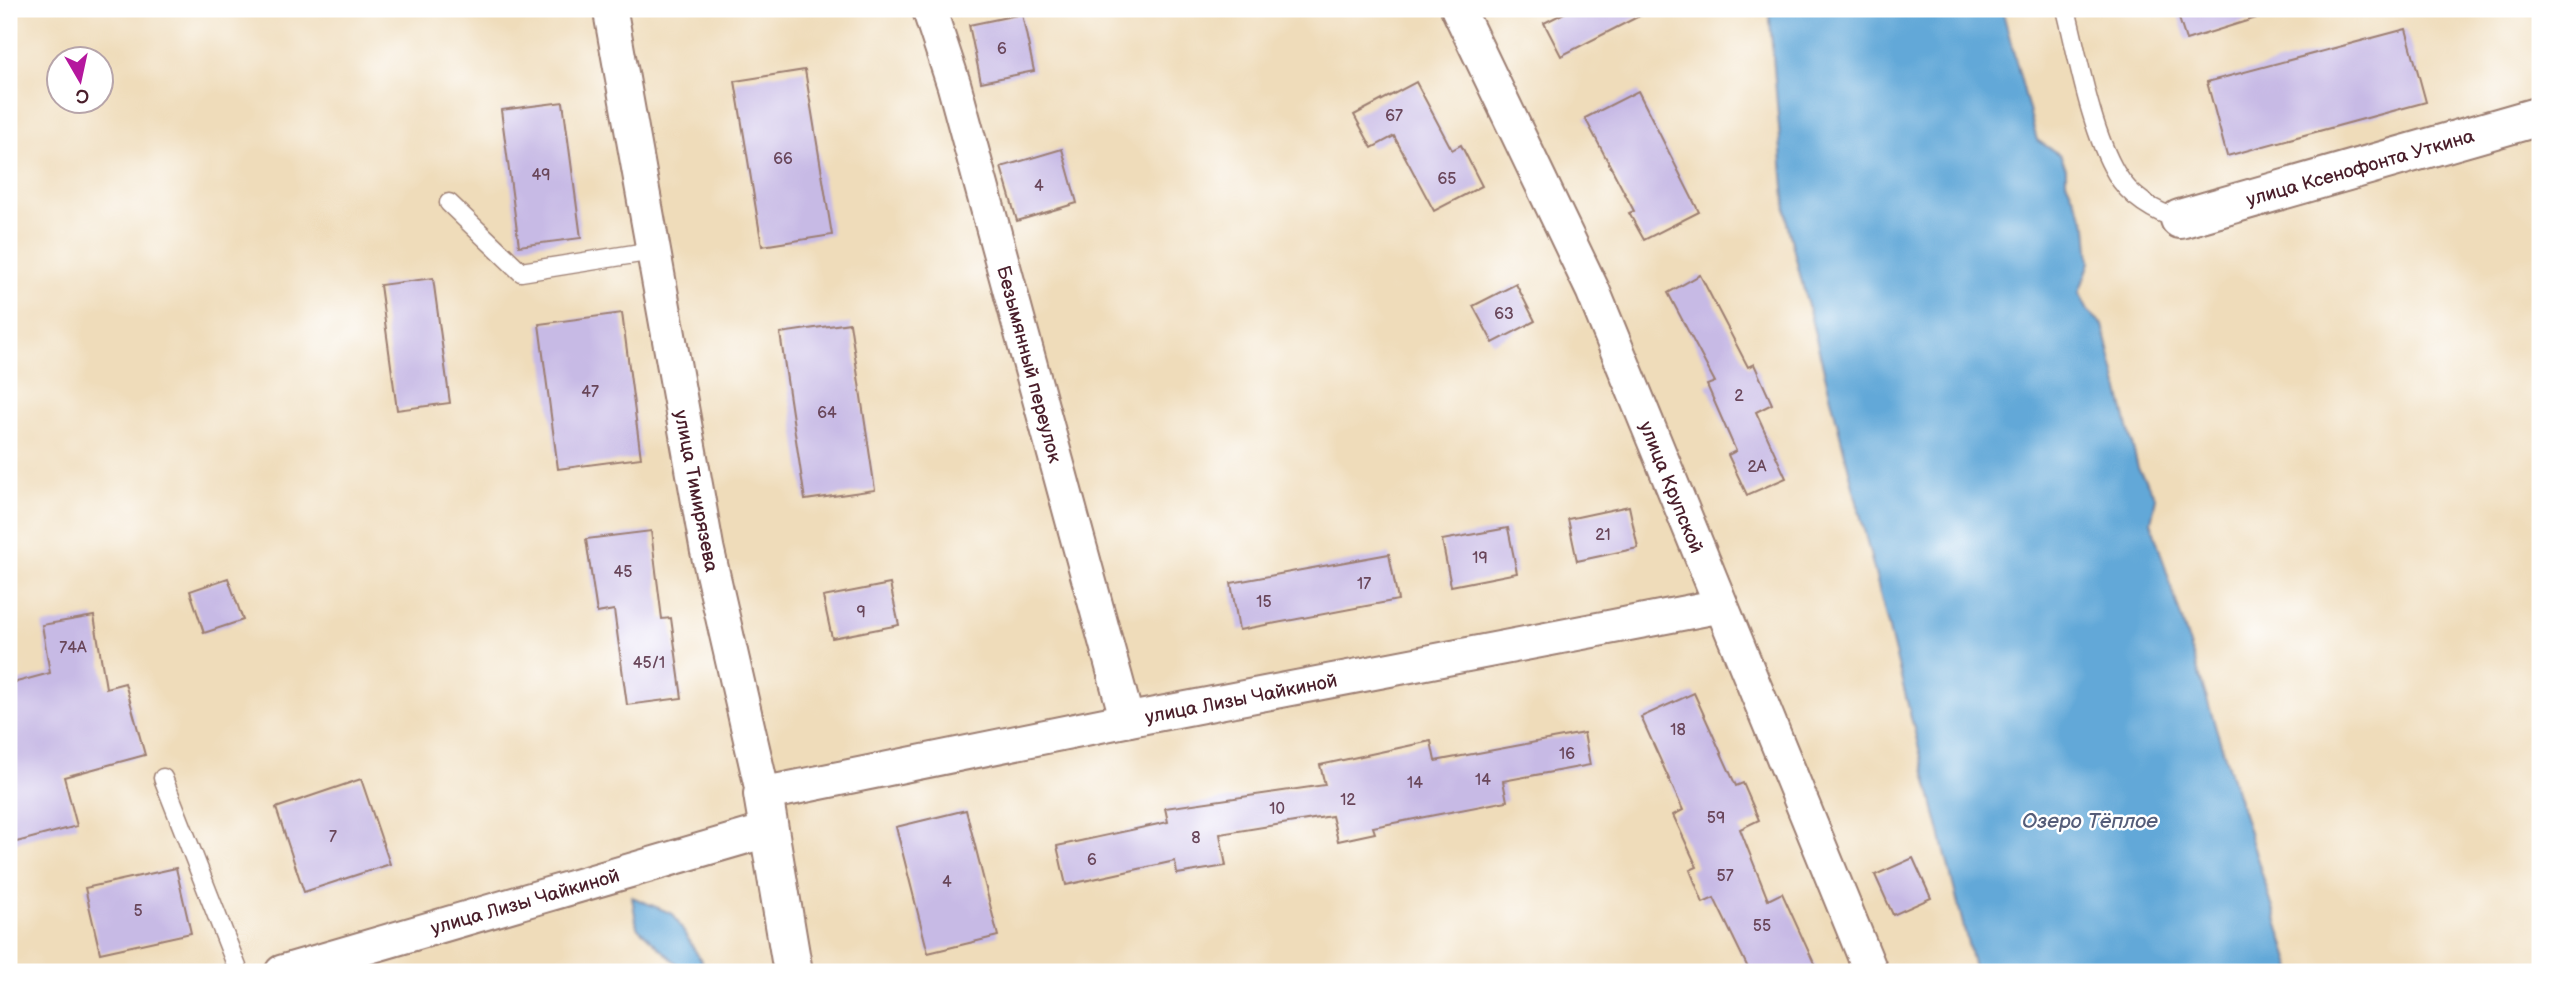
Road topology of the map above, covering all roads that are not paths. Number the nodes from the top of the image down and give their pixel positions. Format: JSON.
{"nodes":[{"id":1,"x":610,"y":9,"type":"edge"},
{"id":2,"x":929,"y":9,"type":"edge"},
{"id":3,"x":1458,"y":9,"type":"edge"},
{"id":4,"x":2066,"y":9,"type":"edge"},
{"id":5,"x":2540,"y":116,"type":"edge"},
{"id":6,"x":449,"y":203,"type":"dead end"},
{"id":7,"x":2179,"y":219,"type":"joint"},
{"id":8,"x":653,"y":251,"type":"junction"},
{"id":9,"x":1720,"y":606,"type":"junction"},
{"id":10,"x":1127,"y":720,"type":"junction"},
{"id":11,"x":163,"y":778,"type":"dead end"},
{"id":12,"x":763,"y":794,"type":"junction"},
{"id":13,"x":769,"y":831,"type":"junction"},
{"id":14,"x":239,"y":972,"type":"edge"},
{"id":15,"x":282,"y":972,"type":"edge"},
{"id":16,"x":793,"y":972,"type":"edge"},
{"id":17,"x":1871,"y":972,"type":"edge"}],
"edges":[{"from":1,"to":8,"type":"street","name":"улица Тимирязева"},
{"from":2,"to":10,"type":"street","name":"Безымянный переулок"},
{"from":3,"to":9,"type":"street","name":"улица Крупской"},
{"from":4,"to":7,"type":"lane"},
{"from":5,"to":7,"type":"street","name":"улица Ксенофонта Уткина"},
{"from":6,"to":8,"type":"lane"},
{"from":8,"to":12,"type":"street","name":"улица Тимирязева"},
{"from":9,"to":10,"type":"street","name":"улица Лизы Чайкиной"},
{"from":9,"to":17,"type":"street","name":"улица Крупской"},
{"from":10,"to":12,"type":"street","name":"улица Лизы Чайкиной"},
{"from":11,"to":14,"type":"lane"},
{"from":12,"to":13,"type":"street","name":"улица Тимирязева"},
{"from":13,"to":15,"type":"street","name":"улица Лизы Чайкиной"},
{"from":13,"to":16,"type":"street","name":"улица Тимирязева"}]}
